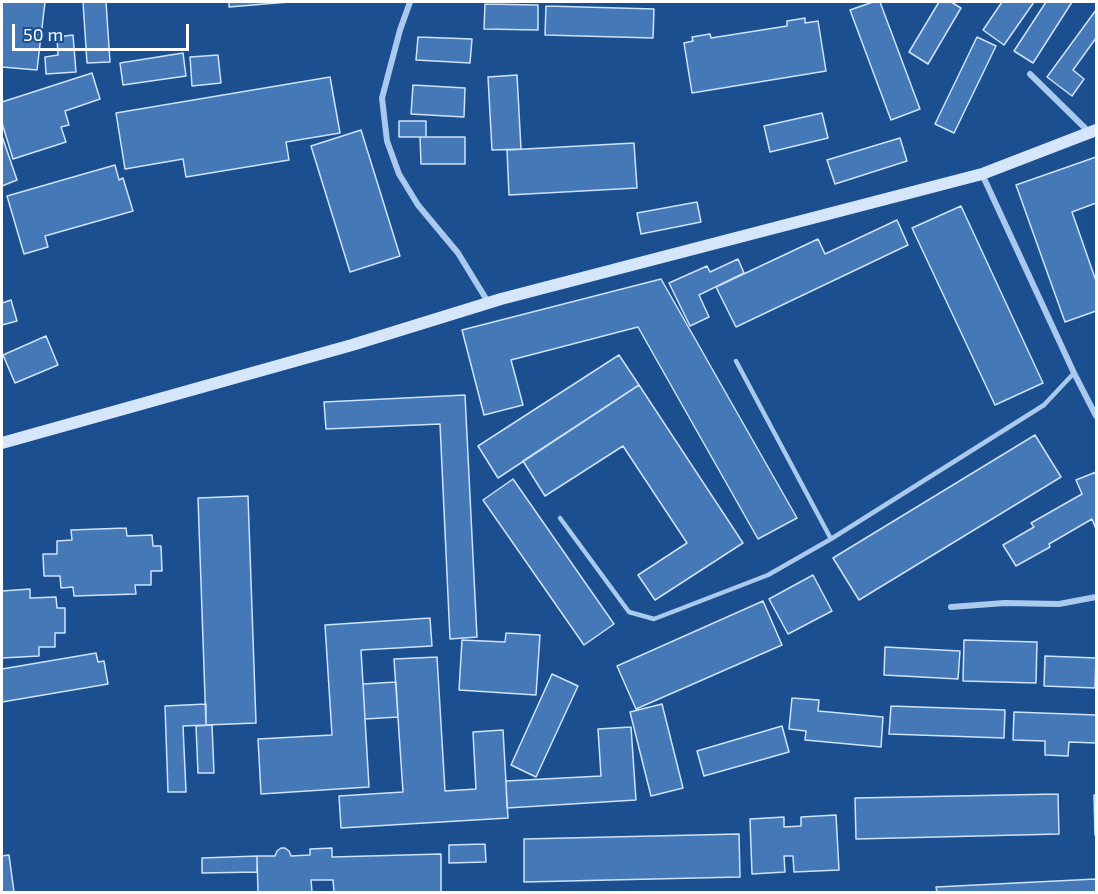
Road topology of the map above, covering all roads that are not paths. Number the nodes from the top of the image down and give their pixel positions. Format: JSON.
{"nodes":[{"id":1,"x":410,"y":2,"type":"edge"},
{"id":2,"x":1030,"y":74,"type":"dead end"},
{"id":3,"x":1093,"y":131,"type":"edge"},
{"id":4,"x":982,"y":174,"type":"junction"},
{"id":5,"x":488,"y":303,"type":"junction"},
{"id":6,"x":736,"y":361,"type":"dead end"},
{"id":7,"x":1074,"y":373,"type":"junction"},
{"id":8,"x":1096,"y":416,"type":"edge"},
{"id":9,"x":2,"y":443,"type":"edge"},
{"id":10,"x":560,"y":518,"type":"dead end"},
{"id":11,"x":831,"y":539,"type":"junction"},
{"id":12,"x":1096,"y":597,"type":"edge"},
{"id":13,"x":951,"y":607,"type":"dead end"}],
"edges":[{"from":1,"to":5,"type":"street"},
{"from":2,"to":3,"type":"street"},
{"from":3,"to":4,"type":"street"},
{"from":4,"to":5,"type":"street"},
{"from":4,"to":7,"type":"street"},
{"from":5,"to":9,"type":"street"},
{"from":6,"to":11,"type":"lane"},
{"from":7,"to":8,"type":"street"},
{"from":7,"to":11,"type":"lane"},
{"from":10,"to":11,"type":"lane"},
{"from":12,"to":13,"type":"street"}]}
